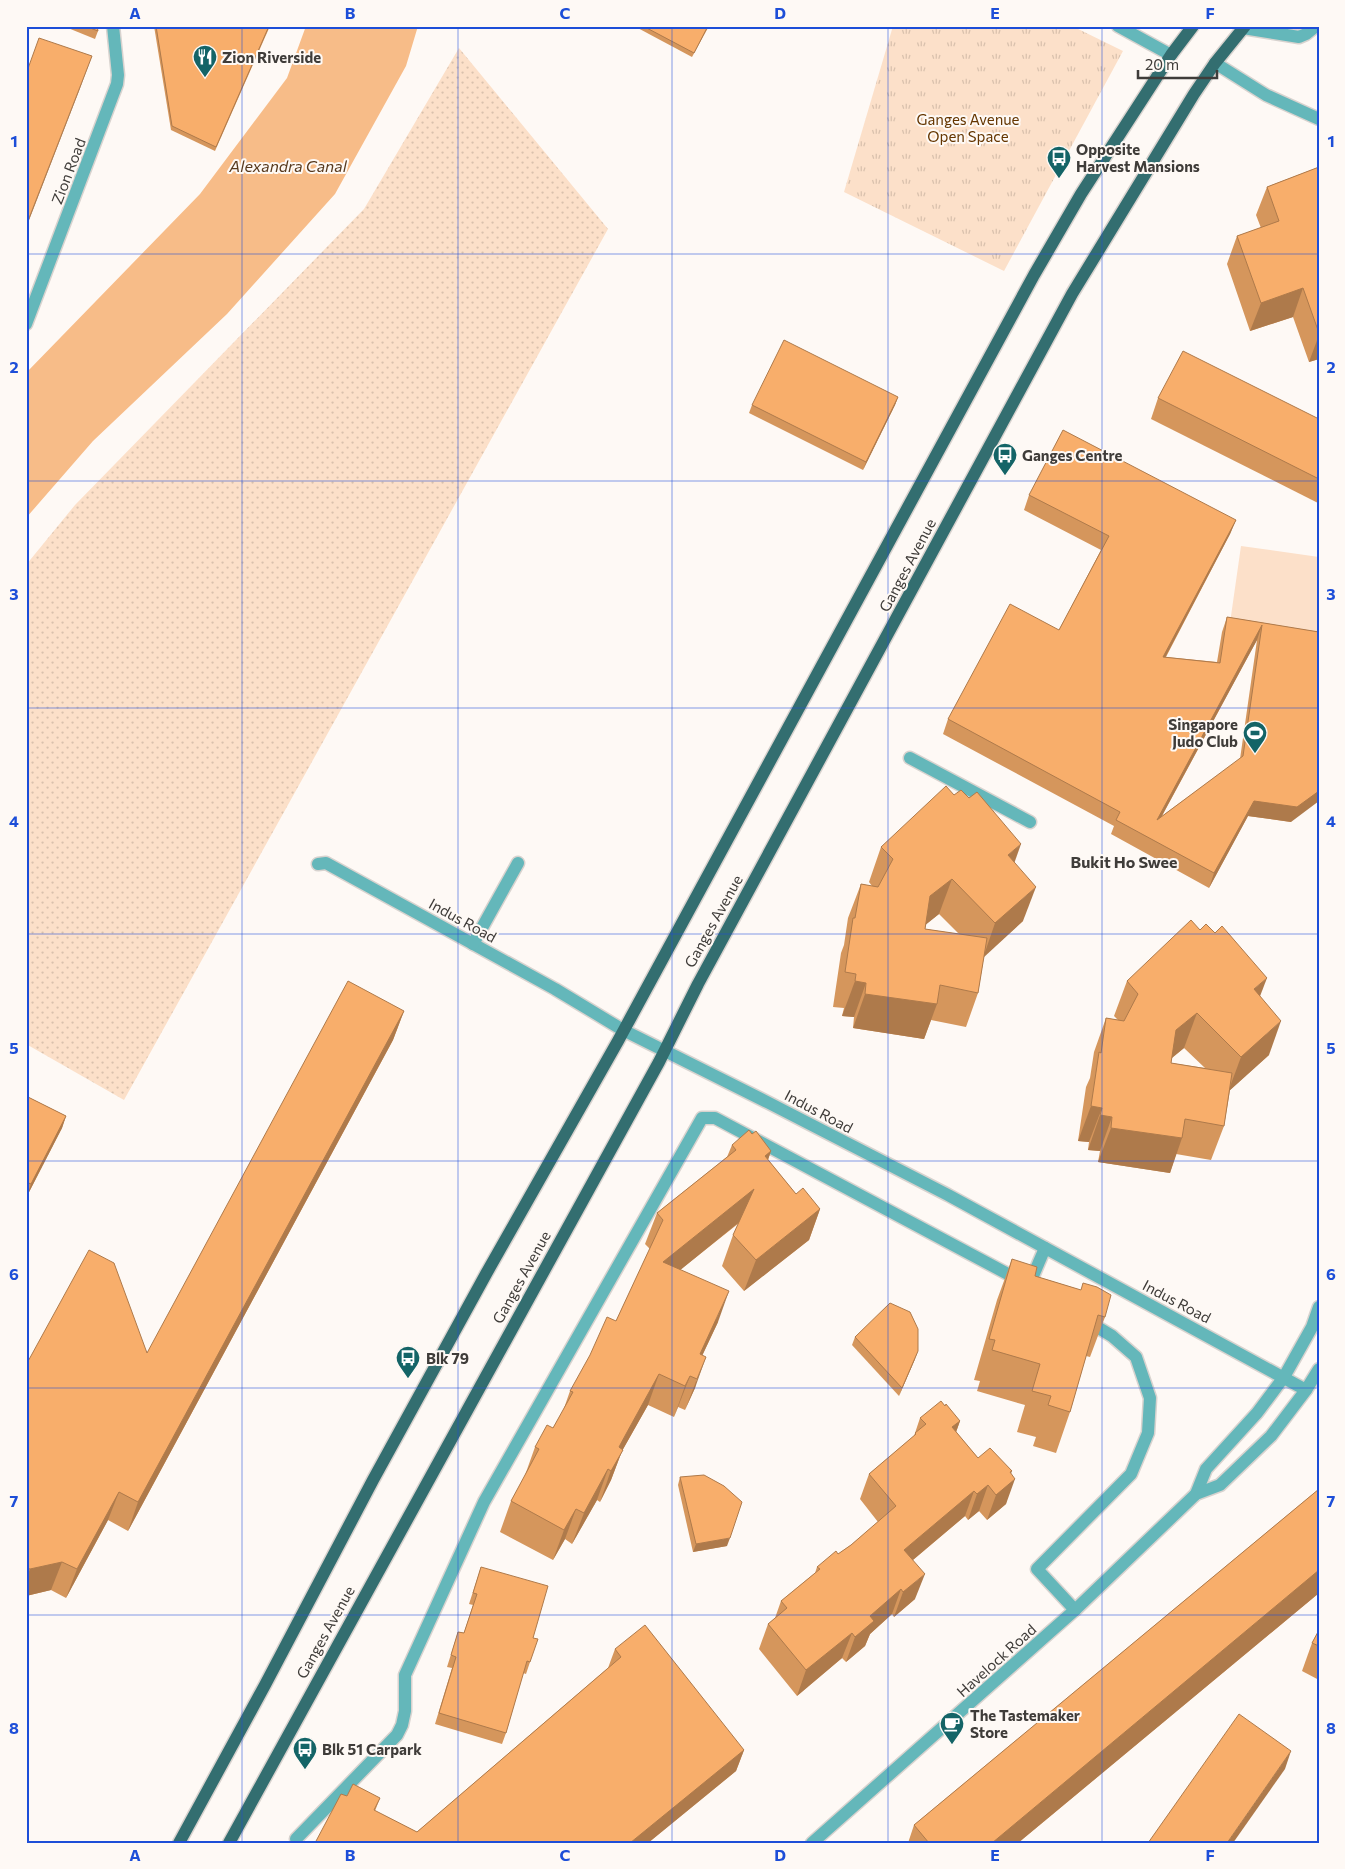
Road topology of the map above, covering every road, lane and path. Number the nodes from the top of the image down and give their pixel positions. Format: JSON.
{"nodes":[{"id":1,"x":114,"y":26,"type":"edge"},
{"id":2,"x":1118,"y":26,"type":"edge"},
{"id":3,"x":1193,"y":26,"type":"edge"},
{"id":4,"x":1316,"y":26,"type":"edge"},
{"id":5,"x":1244,"y":27,"type":"edge"},
{"id":6,"x":1171,"y":55,"type":"junction"},
{"id":7,"x":1215,"y":63,"type":"junction"},
{"id":8,"x":1319,"y":119,"type":"edge"},
{"id":9,"x":26,"y":324,"type":"edge"},
{"id":10,"x":910,"y":758,"type":"dead end"},
{"id":11,"x":1030,"y":822,"type":"dead end"},
{"id":12,"x":518,"y":863,"type":"dead end"},
{"id":13,"x":318,"y":864,"type":"dead end"},
{"id":14,"x":473,"y":944,"type":"junction"},
{"id":15,"x":623,"y":1030,"type":"junction"},
{"id":16,"x":664,"y":1051,"type":"junction"},
{"id":17,"x":1045,"y":1248,"type":"junction"},
{"id":18,"x":1319,"y":1307,"type":"edge"},
{"id":19,"x":1079,"y":1316,"type":"edge"},
{"id":20,"x":1319,"y":1369,"type":"edge"},
{"id":21,"x":1284,"y":1377,"type":"junction"},
{"id":22,"x":1306,"y":1390,"type":"junction"},
{"id":23,"x":1196,"y":1494,"type":"junction"},
{"id":24,"x":1075,"y":1610,"type":"junction"},
{"id":25,"x":296,"y":1839,"type":"dead end"},
{"id":26,"x":179,"y":1843,"type":"edge"},
{"id":27,"x":228,"y":1843,"type":"edge"},
{"id":28,"x":812,"y":1843,"type":"edge"}],
"edges":[{"from":1,"to":9,"type":"street","name":"Zion Road"},
{"from":2,"to":6,"type":"street"},
{"from":3,"to":6,"type":"main road","name":"Ganges Avenue"},
{"from":4,"to":5,"type":"street"},
{"from":5,"to":7,"type":"main road","name":"Ganges Avenue"},
{"from":6,"to":15,"type":"main road","name":"Ganges Avenue"},
{"from":7,"to":8,"type":"street"},
{"from":7,"to":16,"type":"main road","name":"Ganges Avenue"},
{"from":10,"to":11,"type":"street"},
{"from":12,"to":14,"type":"street"},
{"from":13,"to":14,"type":"street","name":"Indus Road"},
{"from":14,"to":15,"type":"street","name":"Indus Road"},
{"from":15,"to":16,"type":"street","name":"Indus Road"},
{"from":15,"to":26,"type":"main road","name":"Ganges Avenue"},
{"from":16,"to":17,"type":"street","name":"Indus Road"},
{"from":16,"to":27,"type":"main road","name":"Ganges Avenue"},
{"from":17,"to":21,"type":"street","name":"Indus Road"},
{"from":17,"to":25,"type":"street"},
{"from":18,"to":21,"type":"street","name":"Havelock Road"},
{"from":19,"to":24,"type":"street"},
{"from":20,"to":22,"type":"street","name":"Havelock Road"},
{"from":21,"to":22,"type":"street","name":"Indus Road"},
{"from":21,"to":23,"type":"street","name":"Havelock Road"},
{"from":22,"to":23,"type":"street","name":"Havelock Road"},
{"from":23,"to":24,"type":"street","name":"Havelock Road"},
{"from":24,"to":28,"type":"street","name":"Havelock Road"}]}
